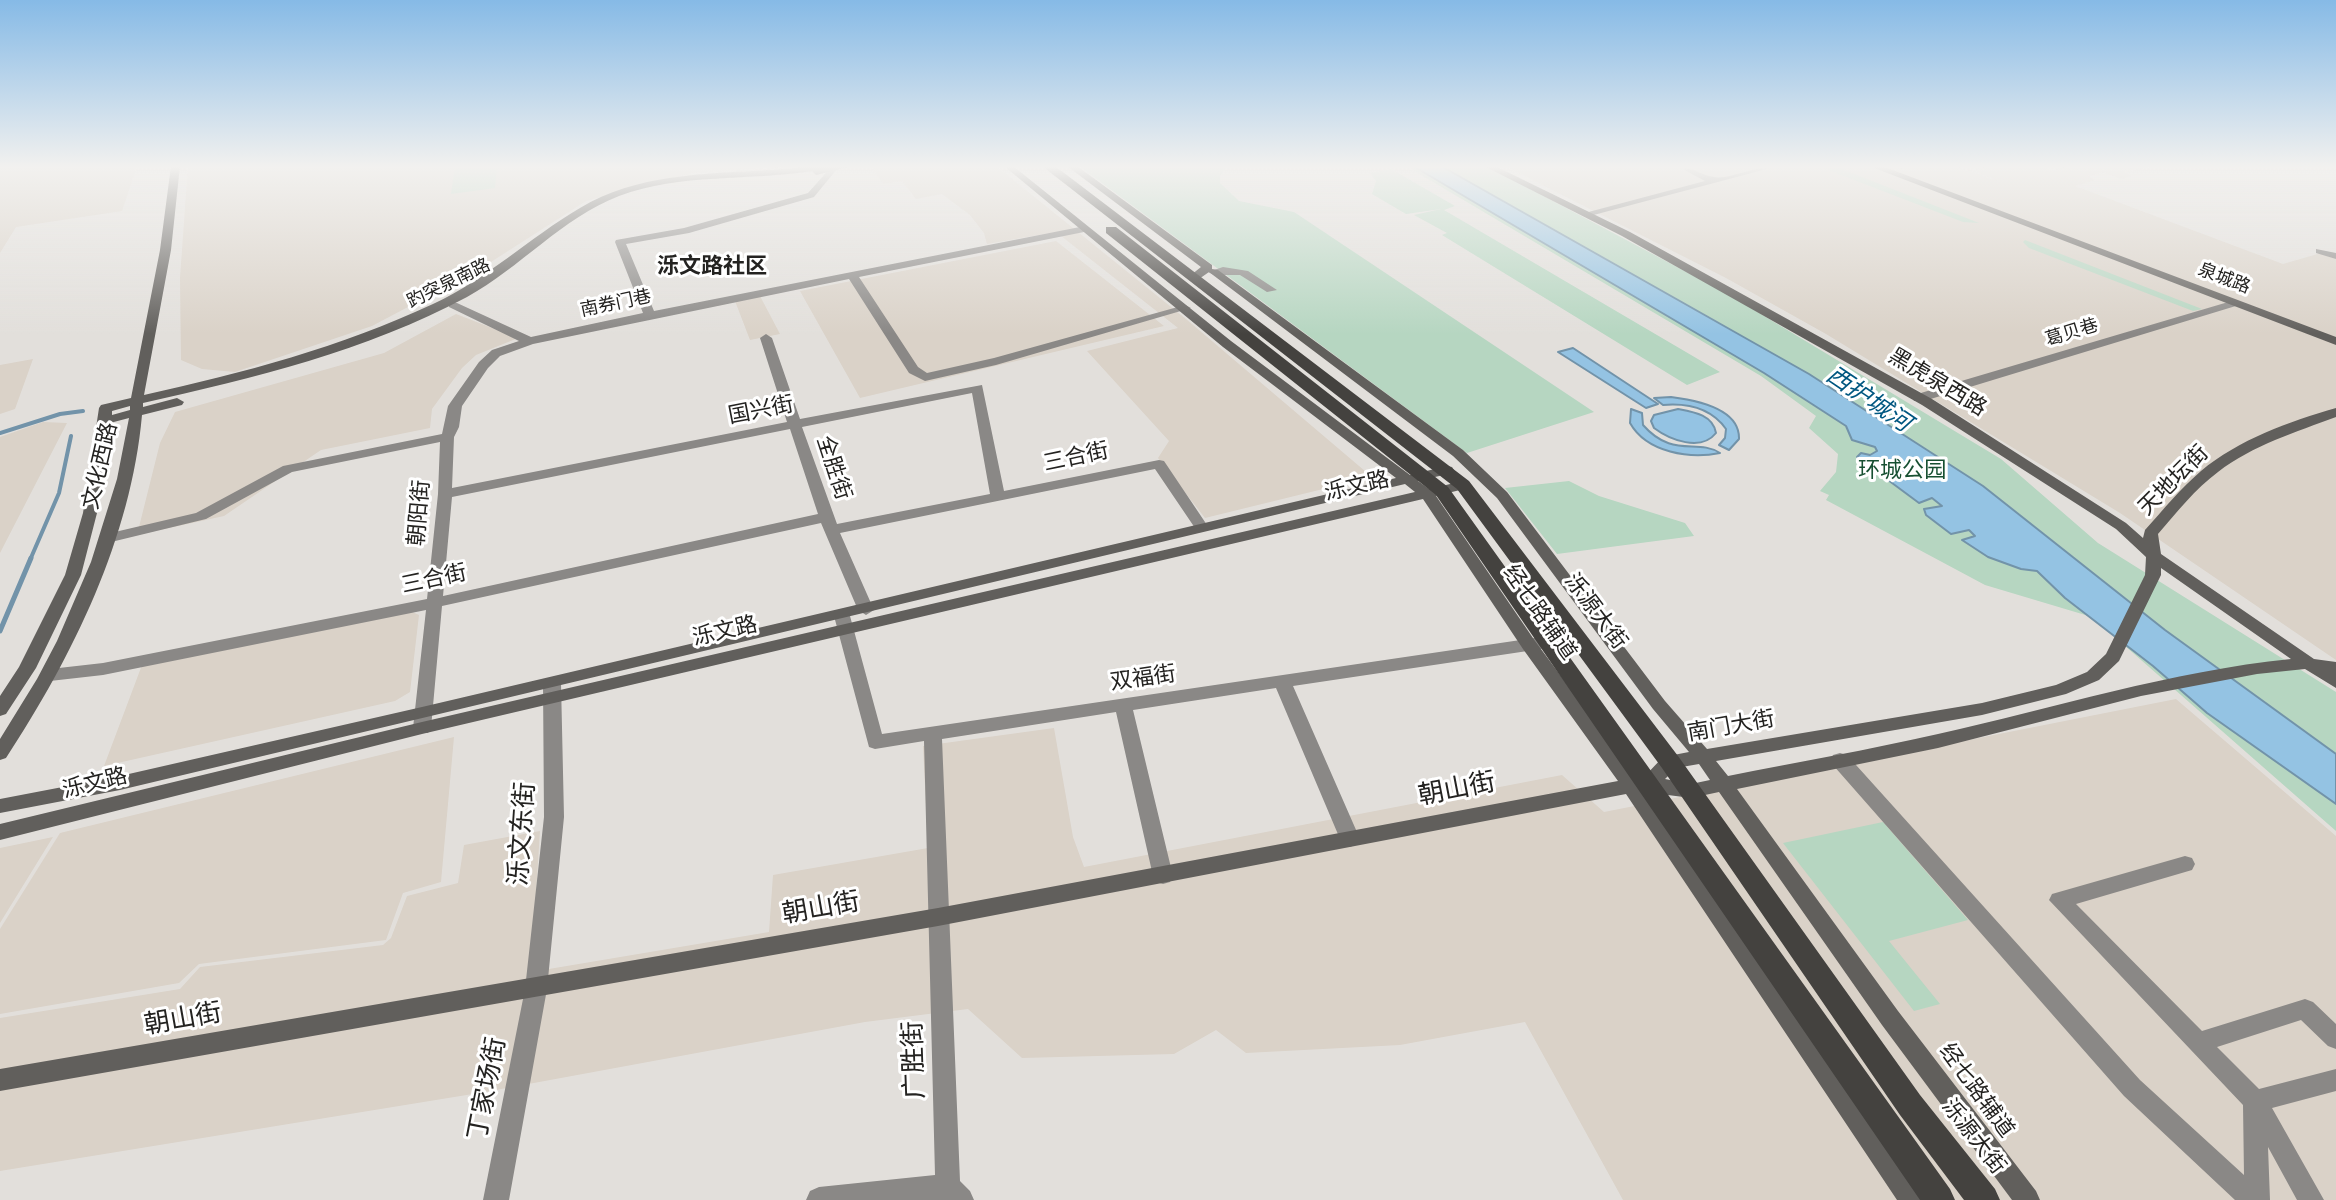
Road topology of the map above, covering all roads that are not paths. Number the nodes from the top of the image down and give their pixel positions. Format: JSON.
{"nodes":[{"id":1,"x":169,"y":222,"type":"edge"},
{"id":2,"x":567,"y":222,"type":"edge"},
{"id":3,"x":575,"y":222,"type":"edge"},
{"id":4,"x":716,"y":222,"type":"edge"},
{"id":5,"x":1076,"y":222,"type":"edge"},
{"id":6,"x":1099,"y":222,"type":"edge"},
{"id":7,"x":1122,"y":222,"type":"edge"},
{"id":8,"x":1147,"y":222,"type":"edge"},
{"id":9,"x":1600,"y":222,"type":"edge"},
{"id":10,"x":2022,"y":222,"type":"edge"},
{"id":11,"x":1085,"y":229,"type":"junction"},
{"id":12,"x":2320,"y":251,"type":"dead end"},
{"id":13,"x":2336,"y":256,"type":"edge"},
{"id":14,"x":1214,"y":272,"type":"joint"},
{"id":15,"x":853,"y":276,"type":"junction"},
{"id":16,"x":1195,"y":277,"type":"junction"},
{"id":17,"x":1271,"y":290,"type":"dead end"},
{"id":18,"x":2235,"y":303,"type":"junction"},
{"id":19,"x":453,"y":305,"type":"junction"},
{"id":20,"x":1185,"y":308,"type":"junction"},
{"id":21,"x":650,"y":315,"type":"junction"},
{"id":22,"x":766,"y":338,"type":"dead end"},
{"id":23,"x":530,"y":341,"type":"junction"},
{"id":24,"x":2336,"y":341,"type":"edge"},
{"id":25,"x":1919,"y":398,"type":"junction"},
{"id":26,"x":135,"y":408,"type":"junction"},
{"id":27,"x":2336,"y":412,"type":"edge"},
{"id":28,"x":104,"y":415,"type":"joint"},
{"id":29,"x":796,"y":427,"type":"junction"},
{"id":30,"x":447,"y":437,"type":"junction"},
{"id":31,"x":1447,"y":470,"type":"junction"},
{"id":32,"x":1417,"y":478,"type":"junction"},
{"id":33,"x":1463,"y":485,"type":"junction"},
{"id":34,"x":1435,"y":493,"type":"junction"},
{"id":35,"x":445,"y":494,"type":"junction"},
{"id":36,"x":998,"y":496,"type":"junction"},
{"id":37,"x":829,"y":523,"type":"junction"},
{"id":38,"x":1202,"y":528,"type":"junction"},
{"id":39,"x":107,"y":538,"type":"junction"},
{"id":40,"x":2154,"y":556,"type":"junction"},
{"id":41,"x":434,"y":603,"type":"junction"},
{"id":42,"x":866,"y":610,"type":"junction"},
{"id":43,"x":844,"y":622,"type":"junction"},
{"id":44,"x":1538,"y":644,"type":"junction"},
{"id":45,"x":2306,"y":663,"type":"junction"},
{"id":46,"x":2336,"y":668,"type":"edge"},
{"id":47,"x":50,"y":675,"type":"junction"},
{"id":48,"x":1282,"y":681,"type":"junction"},
{"id":49,"x":2336,"y":682,"type":"edge"},
{"id":50,"x":552,"y":690,"type":"junction"},
{"id":51,"x":1123,"y":704,"type":"junction"},
{"id":52,"x":0,"y":710,"type":"edge"},
{"id":53,"x":422,"y":721,"type":"junction"},
{"id":54,"x":933,"y":733,"type":"junction"},
{"id":55,"x":0,"y":753,"type":"edge"},
{"id":56,"x":1703,"y":756,"type":"junction"},
{"id":57,"x":1840,"y":760,"type":"junction"},
{"id":58,"x":1670,"y":762,"type":"junction"},
{"id":59,"x":1640,"y":785,"type":"junction"},
{"id":60,"x":1721,"y":785,"type":"junction"},
{"id":61,"x":1691,"y":791,"type":"junction"},
{"id":62,"x":0,"y":806,"type":"edge"},
{"id":63,"x":0,"y":832,"type":"edge"},
{"id":64,"x":1350,"y":839,"type":"junction"},
{"id":65,"x":2185,"y":864,"type":"dead end"},
{"id":66,"x":1163,"y":876,"type":"junction"},
{"id":67,"x":938,"y":917,"type":"junction"},
{"id":68,"x":536,"y":989,"type":"junction"},
{"id":69,"x":2336,"y":1039,"type":"edge"},
{"id":70,"x":2199,"y":1042,"type":"junction"},
{"id":71,"x":0,"y":1080,"type":"edge"},
{"id":72,"x":2336,"y":1080,"type":"edge"},
{"id":73,"x":2255,"y":1101,"type":"junction"},
{"id":74,"x":951,"y":1195,"type":"edge"},
{"id":75,"x":496,"y":1200,"type":"edge"},
{"id":76,"x":819,"y":1200,"type":"edge"},
{"id":77,"x":1912,"y":1200,"type":"edge"},
{"id":78,"x":1939,"y":1200,"type":"edge"},
{"id":79,"x":1984,"y":1200,"type":"edge"},
{"id":80,"x":2027,"y":1200,"type":"edge"},
{"id":81,"x":2255,"y":1200,"type":"edge"},
{"id":82,"x":2311,"y":1200,"type":"edge"}],
"edges":[{"from":1,"to":26,"type":"main road","name":"文化西路"},
{"from":2,"to":26,"type":"main road","name":"趵突泉南路"},
{"from":3,"to":19,"type":"main road","name":"趵突泉南路"},
{"from":4,"to":21,"type":"street"},
{"from":5,"to":11,"type":"main road"},
{"from":6,"to":32,"type":"main road"},
{"from":7,"to":16,"type":"main road","name":"泺源大街"},
{"from":8,"to":16,"type":"main road"},
{"from":9,"to":25,"type":"main road","name":"黑虎泉西路"},
{"from":10,"to":18,"type":"main road","name":"泉城路"},
{"from":11,"to":15,"type":"street","name":"南券门巷"},
{"from":11,"to":20,"type":"main road"},
{"from":12,"to":13,"type":"street"},
{"from":14,"to":17,"type":"street"},
{"from":14,"to":56,"type":"main road","name":"经七路辅道"},
{"from":15,"to":20,"type":"street"},
{"from":15,"to":21,"type":"street","name":"南券门巷"},
{"from":16,"to":31,"type":"main road","name":"泺源大街"},
{"from":18,"to":24,"type":"main road","name":"泉城路"},
{"from":18,"to":25,"type":"street","name":"葛贝巷"},
{"from":19,"to":23,"type":"street"},
{"from":19,"to":26,"type":"main road","name":"趵突泉南路"},
{"from":20,"to":32,"type":"main road"},
{"from":21,"to":23,"type":"street","name":"南券门巷"},
{"from":22,"to":29,"type":"street","name":"全胜街"},
{"from":23,"to":30,"type":"street","name":"朝阳街"},
{"from":25,"to":40,"type":"main road","name":"黑虎泉西路"},
{"from":26,"to":28,"type":"main road","name":"趵突泉南路"},
{"from":26,"to":39,"type":"main road","name":"文化西路"},
{"from":27,"to":40,"type":"main road","name":"天地坛街"},
{"from":28,"to":52,"type":"main road","name":"文化西路"},
{"from":29,"to":35,"type":"street","name":"国兴街"},
{"from":29,"to":36,"type":"street","name":"国兴街"},
{"from":29,"to":37,"type":"street","name":"全胜街"},
{"from":30,"to":35,"type":"street","name":"朝阳街"},
{"from":30,"to":39,"type":"street"},
{"from":31,"to":32,"type":"main road","name":"泺文路"},
{"from":31,"to":33,"type":"main road","name":"泺源大街"},
{"from":32,"to":34,"type":"main road"},
{"from":32,"to":38,"type":"main road","name":"泺文路"},
{"from":33,"to":34,"type":"main road","name":"泺文路"},
{"from":33,"to":58,"type":"main road","name":"泺源大街"},
{"from":34,"to":43,"type":"main road","name":"泺文路"},
{"from":34,"to":44,"type":"main road"},
{"from":35,"to":41,"type":"street","name":"朝阳街"},
{"from":36,"to":37,"type":"street","name":"三合街"},
{"from":36,"to":38,"type":"street","name":"三合街"},
{"from":37,"to":41,"type":"street","name":"三合街"},
{"from":37,"to":42,"type":"street","name":"全胜街"},
{"from":38,"to":42,"type":"main road","name":"泺文路"},
{"from":39,"to":47,"type":"main road","name":"文化西路"},
{"from":40,"to":45,"type":"main road","name":"黑虎泉西路"},
{"from":40,"to":56,"type":"main road","name":"南门大街"},
{"from":41,"to":47,"type":"street","name":"三合街"},
{"from":41,"to":53,"type":"street","name":"朝阳街"},
{"from":42,"to":43,"type":"main road","name":"泺文路"},
{"from":43,"to":50,"type":"main road","name":"泺文路"},
{"from":43,"to":54,"type":"street","name":"双福街"},
{"from":44,"to":48,"type":"street","name":"双福街"},
{"from":44,"to":59,"type":"main road"},
{"from":45,"to":46,"type":"main road"},
{"from":45,"to":49,"type":"main road","name":"黑虎泉西路"},
{"from":45,"to":57,"type":"main road"},
{"from":47,"to":55,"type":"main road","name":"文化西路"},
{"from":48,"to":51,"type":"street","name":"双福街"},
{"from":48,"to":64,"type":"street"},
{"from":50,"to":53,"type":"main road","name":"泺文路"},
{"from":50,"to":68,"type":"street","name":"泺文东街"},
{"from":51,"to":54,"type":"street","name":"双福街"},
{"from":51,"to":66,"type":"street"},
{"from":53,"to":62,"type":"main road","name":"泺文路"},
{"from":53,"to":63,"type":"main road","name":"泺文路"},
{"from":54,"to":67,"type":"street","name":"广胜街"},
{"from":56,"to":58,"type":"main road","name":"南门大街"},
{"from":56,"to":60,"type":"main road","name":"经七路辅道"},
{"from":57,"to":60,"type":"main road"},
{"from":57,"to":81,"type":"street"},
{"from":58,"to":59,"type":"main road","name":"南门大街"},
{"from":58,"to":61,"type":"main road","name":"泺源大街"},
{"from":59,"to":61,"type":"main road"},
{"from":59,"to":64,"type":"main road","name":"朝山街"},
{"from":59,"to":77,"type":"main road"},
{"from":59,"to":78,"type":"main road"},
{"from":60,"to":61,"type":"main road"},
{"from":60,"to":80,"type":"main road","name":"经七路辅道"},
{"from":61,"to":79,"type":"main road","name":"泺源大街"},
{"from":64,"to":66,"type":"main road","name":"朝山街"},
{"from":65,"to":70,"type":"street"},
{"from":66,"to":67,"type":"main road","name":"朝山街"},
{"from":67,"to":68,"type":"main road","name":"朝山街"},
{"from":67,"to":74,"type":"street","name":"广胜街"},
{"from":68,"to":71,"type":"main road","name":"朝山街"},
{"from":68,"to":75,"type":"street","name":"丁家场街"},
{"from":69,"to":70,"type":"street"},
{"from":70,"to":73,"type":"street"},
{"from":72,"to":73,"type":"street"},
{"from":73,"to":81,"type":"street"},
{"from":73,"to":82,"type":"street"},
{"from":74,"to":76,"type":"street"}]}
